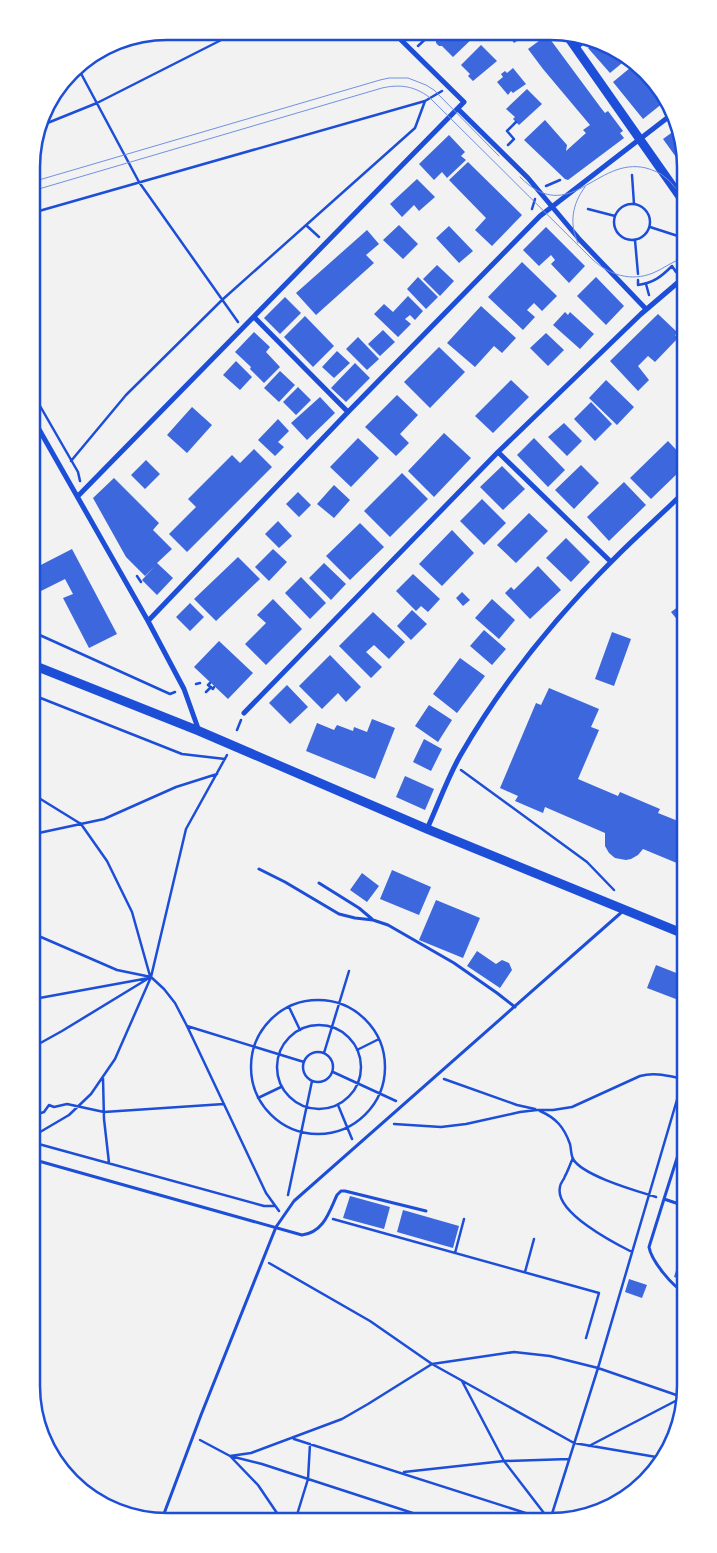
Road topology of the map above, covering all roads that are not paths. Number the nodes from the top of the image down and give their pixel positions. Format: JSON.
{"nodes":[{"id":1,"x":401,"y":40,"type":"edge"},
{"id":2,"x":571,"y":42,"type":"edge"},
{"id":3,"x":581,"y":44,"type":"edge"},
{"id":4,"x":576,"y":48,"type":"junction"},
{"id":5,"x":458,"y":108,"type":"junction"},
{"id":6,"x":667,"y":118,"type":"edge"},
{"id":7,"x":641,"y":139,"type":"junction"},
{"id":8,"x":677,"y":192,"type":"edge"},
{"id":9,"x":552,"y":208,"type":"junction"},
{"id":10,"x":677,"y":283,"type":"edge"},
{"id":11,"x":646,"y":309,"type":"junction"},
{"id":12,"x":254,"y":317,"type":"junction"},
{"id":13,"x":348,"y":412,"type":"junction"},
{"id":14,"x":40,"y":431,"type":"edge"},
{"id":15,"x":498,"y":452,"type":"junction"},
{"id":16,"x":78,"y":496,"type":"junction"},
{"id":17,"x":677,"y":499,"type":"edge"},
{"id":18,"x":611,"y":562,"type":"junction"},
{"id":19,"x":148,"y":621,"type":"junction"},
{"id":20,"x":40,"y":668,"type":"edge"},
{"id":21,"x":244,"y":712,"type":"dead end"},
{"id":22,"x":199,"y":731,"type":"junction"},
{"id":23,"x":427,"y":829,"type":"junction"},
{"id":24,"x":259,"y":869,"type":"dead end"},
{"id":25,"x":319,"y":883,"type":"dead end"},
{"id":26,"x":624,"y":910,"type":"junction"},
{"id":27,"x":373,"y":920,"type":"junction"},
{"id":28,"x":677,"y":931,"type":"edge"},
{"id":29,"x":515,"y":1008,"type":"junction"},
{"id":30,"x":677,"y":1155,"type":"edge"},
{"id":31,"x":40,"y":1161,"type":"edge"},
{"id":32,"x":664,"y":1199,"type":"junction"},
{"id":33,"x":677,"y":1203,"type":"edge"},
{"id":34,"x":426,"y":1211,"type":"dead end"},
{"id":35,"x":276,"y":1227,"type":"junction"},
{"id":36,"x":677,"y":1288,"type":"edge"},
{"id":37,"x":164,"y":1513,"type":"edge"}],
"edges":[{"from":1,"to":5,"type":"street"},
{"from":2,"to":4,"type":"street"},
{"from":3,"to":4,"type":"street"},
{"from":4,"to":7,"type":"street"},
{"from":5,"to":9,"type":"street"},
{"from":5,"to":12,"type":"street"},
{"from":6,"to":7,"type":"street"},
{"from":7,"to":8,"type":"street"},
{"from":7,"to":9,"type":"street"},
{"from":9,"to":11,"type":"street"},
{"from":9,"to":13,"type":"street"},
{"from":10,"to":11,"type":"street"},
{"from":11,"to":15,"type":"street"},
{"from":12,"to":13,"type":"street"},
{"from":12,"to":16,"type":"street"},
{"from":13,"to":19,"type":"street"},
{"from":14,"to":16,"type":"street"},
{"from":15,"to":18,"type":"street"},
{"from":15,"to":21,"type":"street"},
{"from":16,"to":19,"type":"street"},
{"from":17,"to":18,"type":"street"},
{"from":18,"to":23,"type":"street"},
{"from":19,"to":22,"type":"street"},
{"from":20,"to":22,"type":"street"},
{"from":22,"to":23,"type":"street"},
{"from":23,"to":26,"type":"street"},
{"from":24,"to":27,"type":"lane"},
{"from":25,"to":27,"type":"lane"},
{"from":26,"to":28,"type":"street"},
{"from":26,"to":29,"type":"lane"},
{"from":27,"to":29,"type":"lane"},
{"from":29,"to":35,"type":"lane"},
{"from":30,"to":32,"type":"lane"},
{"from":31,"to":35,"type":"lane"},
{"from":32,"to":33,"type":"lane"},
{"from":32,"to":36,"type":"lane"},
{"from":34,"to":35,"type":"lane"},
{"from":35,"to":37,"type":"lane"}]}
